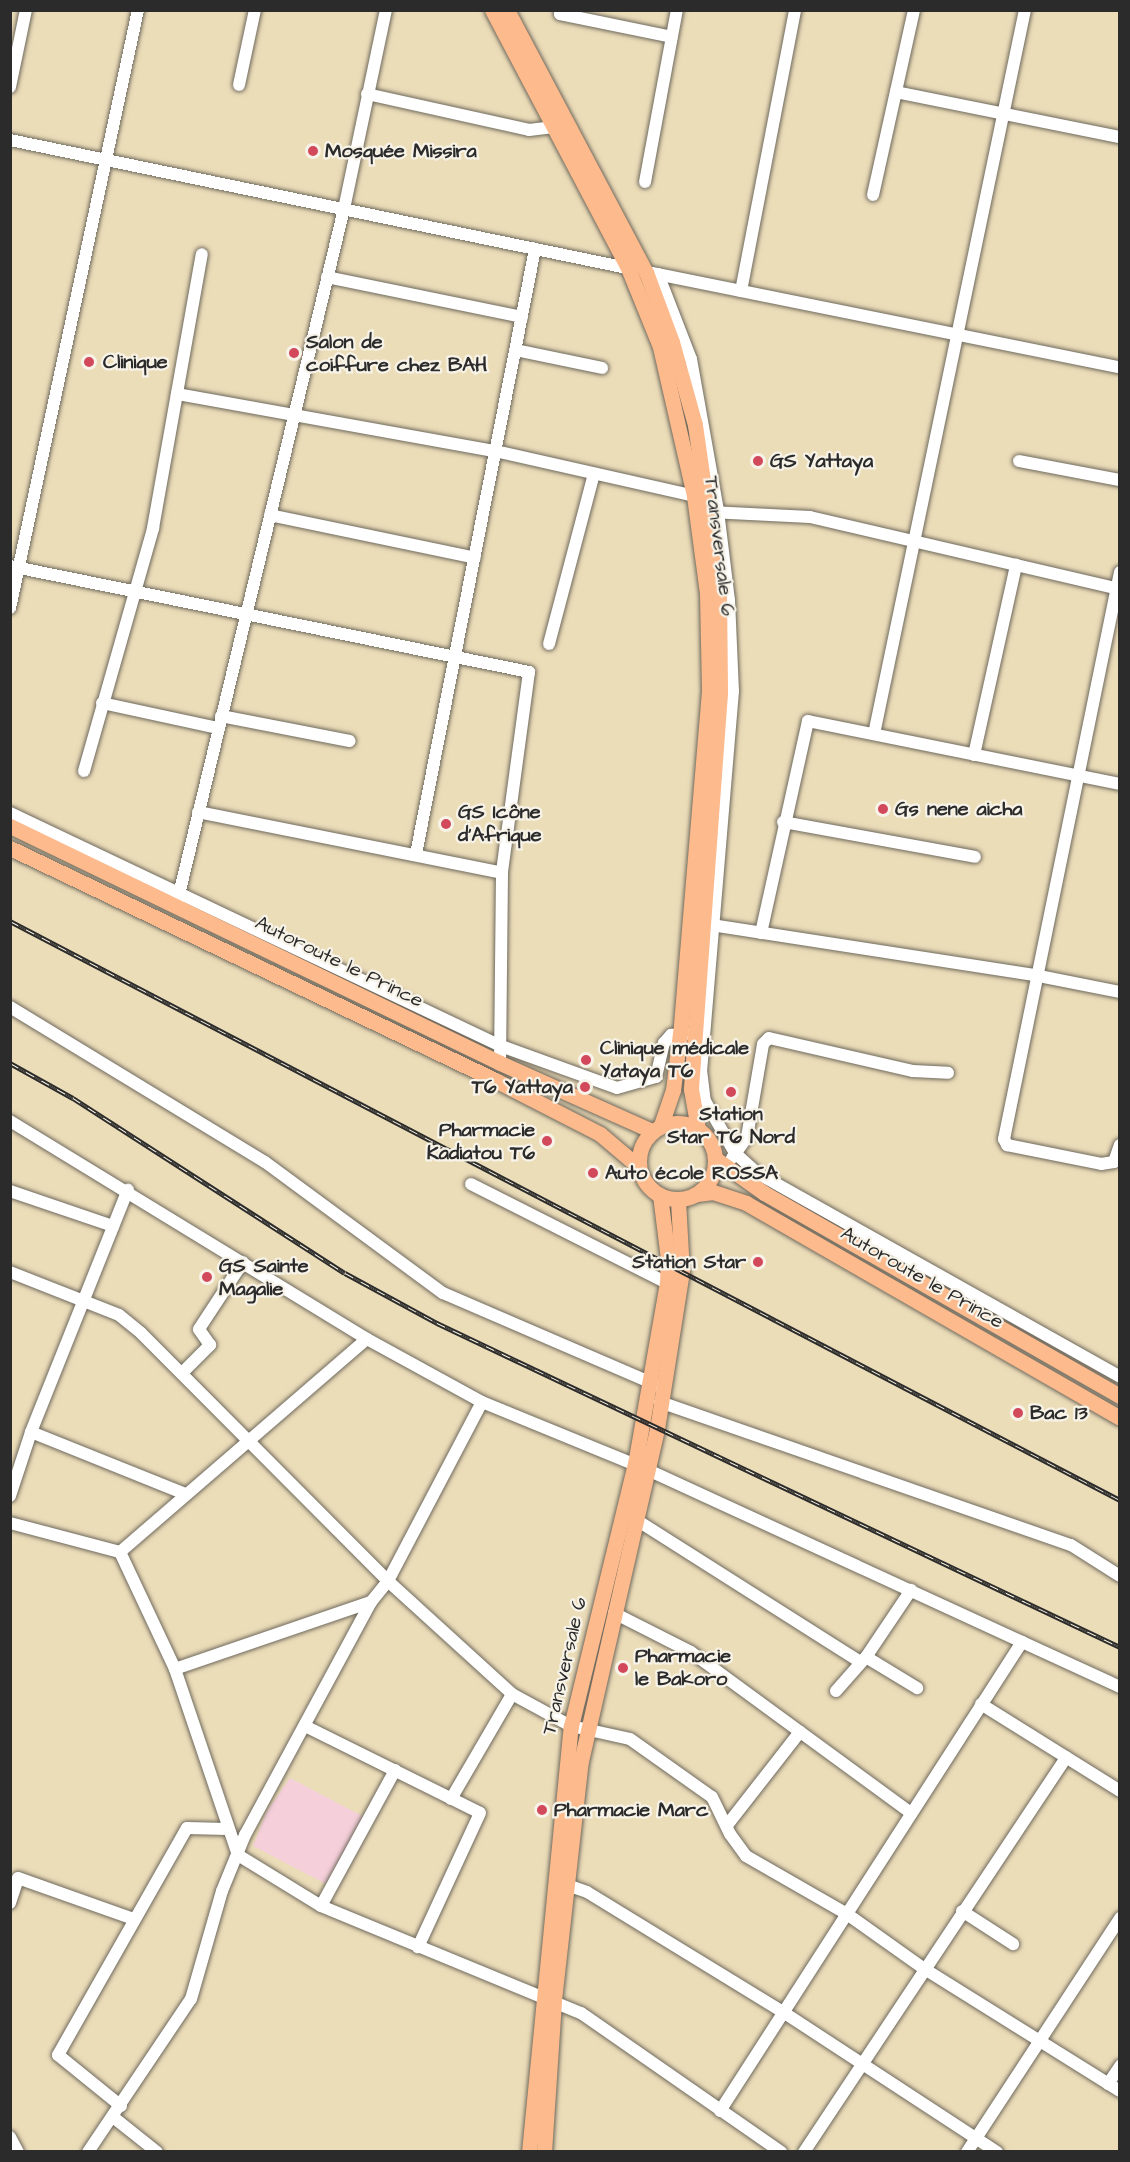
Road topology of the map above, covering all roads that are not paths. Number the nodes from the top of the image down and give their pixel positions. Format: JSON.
{"nodes":[{"id":1,"x":26,"y":10,"type":"edge"},
{"id":2,"x":138,"y":10,"type":"edge"},
{"id":3,"x":255,"y":10,"type":"edge"},
{"id":4,"x":386,"y":10,"type":"edge"},
{"id":5,"x":492,"y":10,"type":"edge"},
{"id":6,"x":507,"y":10,"type":"edge"},
{"id":7,"x":514,"y":10,"type":"edge"},
{"id":8,"x":561,"y":10,"type":"edge"},
{"id":9,"x":677,"y":10,"type":"edge"},
{"id":10,"x":795,"y":10,"type":"edge"},
{"id":11,"x":914,"y":10,"type":"edge"},
{"id":12,"x":1025,"y":10,"type":"edge"},
{"id":13,"x":672,"y":36,"type":"junction"},
{"id":14,"x":532,"y":56,"type":"junction"},
{"id":15,"x":239,"y":85,"type":"dead end"},
{"id":16,"x":10,"y":87,"type":"edge"},
{"id":17,"x":896,"y":92,"type":"junction"},
{"id":18,"x":367,"y":94,"type":"junction"},
{"id":19,"x":1003,"y":116,"type":"junction"},
{"id":20,"x":554,"y":127,"type":"junction"},
{"id":21,"x":1119,"y":137,"type":"edge"},
{"id":22,"x":10,"y":140,"type":"edge"},
{"id":23,"x":106,"y":160,"type":"junction"},
{"id":24,"x":645,"y":182,"type":"dead end"},
{"id":25,"x":873,"y":195,"type":"dead end"},
{"id":26,"x":344,"y":209,"type":"junction"},
{"id":27,"x":535,"y":249,"type":"junction"},
{"id":28,"x":202,"y":254,"type":"dead end"},
{"id":29,"x":628,"y":268,"type":"junction"},
{"id":30,"x":652,"y":273,"type":"junction"},
{"id":31,"x":327,"y":277,"type":"junction"},
{"id":32,"x":741,"y":291,"type":"junction"},
{"id":33,"x":522,"y":316,"type":"junction"},
{"id":34,"x":957,"y":336,"type":"junction"},
{"id":35,"x":516,"y":350,"type":"junction"},
{"id":36,"x":1119,"y":367,"type":"edge"},
{"id":37,"x":602,"y":368,"type":"dead end"},
{"id":38,"x":177,"y":394,"type":"junction"},
{"id":39,"x":295,"y":414,"type":"junction"},
{"id":40,"x":495,"y":451,"type":"junction"},
{"id":41,"x":1019,"y":461,"type":"dead end"},
{"id":42,"x":594,"y":474,"type":"junction"},
{"id":43,"x":1119,"y":480,"type":"edge"},
{"id":44,"x":694,"y":496,"type":"junction"},
{"id":45,"x":714,"y":512,"type":"junction"},
{"id":46,"x":270,"y":515,"type":"junction"},
{"id":47,"x":912,"y":543,"type":"junction"},
{"id":48,"x":475,"y":558,"type":"junction"},
{"id":49,"x":1016,"y":565,"type":"junction"},
{"id":50,"x":15,"y":567,"type":"edge"},
{"id":51,"x":1119,"y":572,"type":"edge"},
{"id":52,"x":1118,"y":589,"type":"edge"},
{"id":53,"x":132,"y":592,"type":"junction"},
{"id":54,"x":10,"y":608,"type":"edge"},
{"id":55,"x":246,"y":615,"type":"junction"},
{"id":56,"x":549,"y":644,"type":"dead end"},
{"id":57,"x":455,"y":658,"type":"junction"},
{"id":58,"x":102,"y":703,"type":"junction"},
{"id":59,"x":220,"y":722,"type":"junction"},
{"id":60,"x":874,"y":734,"type":"junction"},
{"id":61,"x":350,"y":741,"type":"dead end"},
{"id":62,"x":974,"y":755,"type":"junction"},
{"id":63,"x":84,"y":771,"type":"dead end"},
{"id":64,"x":1080,"y":776,"type":"junction"},
{"id":65,"x":1119,"y":784,"type":"edge"},
{"id":66,"x":198,"y":812,"type":"junction"},
{"id":67,"x":10,"y":813,"type":"edge"},
{"id":68,"x":783,"y":822,"type":"junction"},
{"id":69,"x":10,"y":826,"type":"edge"},
{"id":70,"x":10,"y":848,"type":"edge"},
{"id":71,"x":416,"y":854,"type":"junction"},
{"id":72,"x":975,"y":858,"type":"dead end"},
{"id":73,"x":502,"y":873,"type":"junction"},
{"id":74,"x":178,"y":900,"type":"junction"},
{"id":75,"x":708,"y":925,"type":"junction"},
{"id":76,"x":761,"y":933,"type":"junction"},
{"id":77,"x":1039,"y":976,"type":"junction"},
{"id":78,"x":1119,"y":992,"type":"edge"},
{"id":79,"x":10,"y":1007,"type":"edge"},
{"id":80,"x":686,"y":1034,"type":"junction"},
{"id":81,"x":501,"y":1046,"type":"junction"},
{"id":82,"x":500,"y":1063,"type":"junction"},
{"id":83,"x":948,"y":1073,"type":"dead end"},
{"id":84,"x":698,"y":1101,"type":"junction"},
{"id":85,"x":10,"y":1121,"type":"edge"},
{"id":86,"x":698,"y":1127,"type":"junction"},
{"id":87,"x":657,"y":1128,"type":"junction"},
{"id":88,"x":1119,"y":1145,"type":"edge"},
{"id":89,"x":726,"y":1159,"type":"junction"},
{"id":90,"x":639,"y":1167,"type":"junction"},
{"id":91,"x":471,"y":1184,"type":"dead end"},
{"id":92,"x":128,"y":1190,"type":"junction"},
{"id":93,"x":10,"y":1191,"type":"edge"},
{"id":94,"x":697,"y":1194,"type":"junction"},
{"id":95,"x":660,"y":1195,"type":"junction"},
{"id":96,"x":678,"y":1200,"type":"junction"},
{"id":97,"x":113,"y":1226,"type":"junction"},
{"id":98,"x":243,"y":1262,"type":"junction"},
{"id":99,"x":10,"y":1272,"type":"edge"},
{"id":100,"x":673,"y":1286,"type":"junction"},
{"id":101,"x":84,"y":1300,"type":"junction"},
{"id":102,"x":367,"y":1340,"type":"junction"},
{"id":103,"x":182,"y":1373,"type":"junction"},
{"id":104,"x":1119,"y":1377,"type":"edge"},
{"id":105,"x":658,"y":1390,"type":"junction"},
{"id":106,"x":1119,"y":1396,"type":"edge"},
{"id":107,"x":482,"y":1402,"type":"junction"},
{"id":108,"x":1119,"y":1418,"type":"edge"},
{"id":109,"x":32,"y":1432,"type":"junction"},
{"id":110,"x":248,"y":1443,"type":"junction"},
{"id":111,"x":641,"y":1467,"type":"junction"},
{"id":112,"x":185,"y":1494,"type":"junction"},
{"id":113,"x":10,"y":1496,"type":"edge"},
{"id":114,"x":635,"y":1519,"type":"junction"},
{"id":115,"x":10,"y":1523,"type":"edge"},
{"id":116,"x":120,"y":1552,"type":"junction"},
{"id":117,"x":1119,"y":1576,"type":"edge"},
{"id":118,"x":388,"y":1581,"type":"junction"},
{"id":119,"x":911,"y":1590,"type":"junction"},
{"id":120,"x":371,"y":1602,"type":"junction"},
{"id":121,"x":614,"y":1613,"type":"junction"},
{"id":122,"x":1022,"y":1642,"type":"junction"},
{"id":123,"x":862,"y":1659,"type":"junction"},
{"id":124,"x":175,"y":1669,"type":"junction"},
{"id":125,"x":1119,"y":1687,"type":"edge"},
{"id":126,"x":917,"y":1688,"type":"dead end"},
{"id":127,"x":837,"y":1691,"type":"dead end"},
{"id":128,"x":512,"y":1694,"type":"junction"},
{"id":129,"x":981,"y":1704,"type":"junction"},
{"id":130,"x":305,"y":1726,"type":"junction"},
{"id":131,"x":578,"y":1729,"type":"junction"},
{"id":132,"x":800,"y":1732,"type":"junction"},
{"id":133,"x":1066,"y":1757,"type":"junction"},
{"id":134,"x":395,"y":1770,"type":"junction"},
{"id":135,"x":1119,"y":1791,"type":"edge"},
{"id":136,"x":451,"y":1799,"type":"junction"},
{"id":137,"x":911,"y":1813,"type":"junction"},
{"id":138,"x":728,"y":1824,"type":"junction"},
{"id":139,"x":227,"y":1829,"type":"junction"},
{"id":140,"x":238,"y":1855,"type":"junction"},
{"id":141,"x":567,"y":1886,"type":"junction"},
{"id":142,"x":10,"y":1903,"type":"edge"},
{"id":143,"x":321,"y":1906,"type":"junction"},
{"id":144,"x":962,"y":1911,"type":"junction"},
{"id":145,"x":846,"y":1914,"type":"junction"},
{"id":146,"x":1119,"y":1918,"type":"edge"},
{"id":147,"x":134,"y":1919,"type":"junction"},
{"id":148,"x":1013,"y":1944,"type":"dead end"},
{"id":149,"x":418,"y":1947,"type":"junction"},
{"id":150,"x":923,"y":1968,"type":"junction"},
{"id":151,"x":548,"y":1997,"type":"junction"},
{"id":152,"x":783,"y":2012,"type":"junction"},
{"id":153,"x":1040,"y":2041,"type":"junction"},
{"id":154,"x":861,"y":2066,"type":"junction"},
{"id":155,"x":1119,"y":2066,"type":"edge"},
{"id":156,"x":1108,"y":2084,"type":"junction"},
{"id":157,"x":1119,"y":2091,"type":"edge"},
{"id":158,"x":121,"y":2106,"type":"junction"},
{"id":159,"x":720,"y":2110,"type":"junction"},
{"id":160,"x":113,"y":2117,"type":"junction"},
{"id":161,"x":10,"y":2137,"type":"edge"},
{"id":162,"x":975,"y":2138,"type":"junction"},
{"id":163,"x":18,"y":2151,"type":"edge"},
{"id":164,"x":88,"y":2151,"type":"edge"},
{"id":165,"x":157,"y":2151,"type":"edge"},
{"id":166,"x":528,"y":2151,"type":"edge"},
{"id":167,"x":544,"y":2151,"type":"edge"},
{"id":168,"x":781,"y":2151,"type":"edge"},
{"id":169,"x":804,"y":2151,"type":"edge"},
{"id":170,"x":967,"y":2151,"type":"edge"},
{"id":171,"x":997,"y":2151,"type":"edge"}],
"edges":[{"from":1,"to":16,"type":"street"},
{"from":2,"to":23,"type":"street"},
{"from":3,"to":15,"type":"street"},
{"from":4,"to":18,"type":"street"},
{"from":5,"to":20,"type":"main road","name":"Transversale 6"},
{"from":6,"to":14,"type":"main road","name":"Transversale 6"},
{"from":7,"to":14,"type":"street"},
{"from":8,"to":13,"type":"street"},
{"from":9,"to":13,"type":"street"},
{"from":10,"to":32,"type":"street"},
{"from":11,"to":17,"type":"street"},
{"from":12,"to":19,"type":"street"},
{"from":13,"to":24,"type":"street"},
{"from":14,"to":30,"type":"main road","name":"Transversale 6"},
{"from":17,"to":19,"type":"street"},
{"from":17,"to":25,"type":"street"},
{"from":18,"to":20,"type":"street"},
{"from":18,"to":26,"type":"street"},
{"from":19,"to":21,"type":"street"},
{"from":19,"to":34,"type":"street"},
{"from":20,"to":29,"type":"main road","name":"Transversale 6"},
{"from":22,"to":23,"type":"street"},
{"from":23,"to":26,"type":"street"},
{"from":23,"to":50,"type":"street"},
{"from":26,"to":27,"type":"street"},
{"from":26,"to":31,"type":"street"},
{"from":27,"to":29,"type":"street"},
{"from":27,"to":33,"type":"street"},
{"from":28,"to":38,"type":"street"},
{"from":29,"to":30,"type":"street"},
{"from":29,"to":44,"type":"main road","name":"Transversale 6"},
{"from":30,"to":32,"type":"street"},
{"from":30,"to":45,"type":"main road","name":"Transversale 6"},
{"from":31,"to":33,"type":"street"},
{"from":31,"to":39,"type":"street"},
{"from":32,"to":34,"type":"street"},
{"from":33,"to":35,"type":"street"},
{"from":34,"to":36,"type":"street"},
{"from":34,"to":47,"type":"street"},
{"from":35,"to":37,"type":"street"},
{"from":35,"to":40,"type":"street"},
{"from":38,"to":39,"type":"street"},
{"from":38,"to":53,"type":"street"},
{"from":39,"to":40,"type":"street"},
{"from":39,"to":46,"type":"street"},
{"from":40,"to":42,"type":"street"},
{"from":40,"to":48,"type":"street"},
{"from":41,"to":43,"type":"street"},
{"from":42,"to":44,"type":"street"},
{"from":42,"to":56,"type":"street"},
{"from":44,"to":80,"type":"main road","name":"Transversale 6"},
{"from":45,"to":47,"type":"street"},
{"from":45,"to":75,"type":"main road","name":"Transversale 6"},
{"from":46,"to":48,"type":"street"},
{"from":46,"to":55,"type":"street"},
{"from":47,"to":49,"type":"street"},
{"from":47,"to":60,"type":"street"},
{"from":48,"to":57,"type":"street"},
{"from":49,"to":52,"type":"street"},
{"from":49,"to":62,"type":"street"},
{"from":50,"to":53,"type":"street"},
{"from":50,"to":54,"type":"street"},
{"from":51,"to":52,"type":"street"},
{"from":52,"to":64,"type":"street"},
{"from":53,"to":55,"type":"street"},
{"from":53,"to":58,"type":"street"},
{"from":55,"to":57,"type":"street"},
{"from":55,"to":59,"type":"street"},
{"from":57,"to":71,"type":"street"},
{"from":57,"to":73,"type":"street"},
{"from":58,"to":59,"type":"street"},
{"from":58,"to":63,"type":"street"},
{"from":59,"to":61,"type":"street"},
{"from":59,"to":66,"type":"street"},
{"from":60,"to":62,"type":"street"},
{"from":60,"to":68,"type":"street"},
{"from":62,"to":64,"type":"street"},
{"from":64,"to":65,"type":"street"},
{"from":64,"to":77,"type":"street"},
{"from":66,"to":71,"type":"street"},
{"from":66,"to":74,"type":"street"},
{"from":67,"to":74,"type":"street"},
{"from":68,"to":72,"type":"street"},
{"from":68,"to":76,"type":"street"},
{"from":69,"to":74,"type":"main road","name":"Autoroute le Prince"},
{"from":70,"to":90,"type":"main road","name":"Autoroute le Prince"},
{"from":71,"to":73,"type":"street"},
{"from":73,"to":81,"type":"street"},
{"from":74,"to":81,"type":"street"},
{"from":74,"to":82,"type":"main road","name":"Autoroute le Prince"},
{"from":75,"to":76,"type":"street"},
{"from":75,"to":80,"type":"main road","name":"Transversale 6"},
{"from":75,"to":84,"type":"street"},
{"from":76,"to":77,"type":"street"},
{"from":77,"to":78,"type":"street"},
{"from":77,"to":88,"type":"street"},
{"from":79,"to":105,"type":"street"},
{"from":80,"to":81,"type":"street"},
{"from":80,"to":84,"type":"main road","name":"Transversale 6"},
{"from":80,"to":87,"type":"main road","name":"Transversale 6"},
{"from":81,"to":82,"type":"street"},
{"from":82,"to":87,"type":"main road","name":"Autoroute le Prince"},
{"from":83,"to":89,"type":"street"},
{"from":84,"to":86,"type":"main road","name":"Transversale 6"},
{"from":84,"to":89,"type":"street"},
{"from":85,"to":92,"type":"street"},
{"from":86,"to":87,"type":"main road"},
{"from":86,"to":89,"type":"main road"},
{"from":87,"to":90,"type":"main road"},
{"from":89,"to":94,"type":"main road"},
{"from":89,"to":104,"type":"street"},
{"from":89,"to":106,"type":"main road","name":"Autoroute le Prince"},
{"from":90,"to":95,"type":"main road"},
{"from":91,"to":100,"type":"street"},
{"from":92,"to":97,"type":"street"},
{"from":92,"to":98,"type":"street"},
{"from":93,"to":97,"type":"street"},
{"from":94,"to":96,"type":"main road"},
{"from":94,"to":108,"type":"main road","name":"Autoroute le Prince"},
{"from":95,"to":96,"type":"main road"},
{"from":95,"to":100,"type":"main road","name":"Transversale 6"},
{"from":96,"to":100,"type":"main road","name":"Transversale 6"},
{"from":97,"to":101,"type":"street"},
{"from":98,"to":102,"type":"street"},
{"from":98,"to":103,"type":"street"},
{"from":99,"to":101,"type":"street"},
{"from":100,"to":105,"type":"main road","name":"Transversale 6"},
{"from":101,"to":103,"type":"street"},
{"from":101,"to":109,"type":"street"},
{"from":102,"to":107,"type":"street"},
{"from":102,"to":110,"type":"street"},
{"from":103,"to":110,"type":"street"},
{"from":105,"to":111,"type":"main road","name":"Transversale 6"},
{"from":105,"to":111,"type":"main road","name":"Transversale 6"},
{"from":105,"to":117,"type":"street"},
{"from":107,"to":111,"type":"street"},
{"from":107,"to":118,"type":"street"},
{"from":109,"to":112,"type":"street"},
{"from":109,"to":113,"type":"street"},
{"from":110,"to":112,"type":"street"},
{"from":110,"to":118,"type":"street"},
{"from":111,"to":114,"type":"main road","name":"Transversale 6"},
{"from":111,"to":119,"type":"street"},
{"from":111,"to":131,"type":"main road","name":"Transversale 6"},
{"from":112,"to":116,"type":"street"},
{"from":114,"to":121,"type":"main road","name":"Transversale 6"},
{"from":114,"to":123,"type":"street"},
{"from":115,"to":116,"type":"street"},
{"from":116,"to":124,"type":"street"},
{"from":118,"to":120,"type":"street"},
{"from":118,"to":128,"type":"street"},
{"from":119,"to":122,"type":"street"},
{"from":119,"to":123,"type":"street"},
{"from":120,"to":124,"type":"street"},
{"from":120,"to":130,"type":"street"},
{"from":121,"to":131,"type":"main road","name":"Transversale 6"},
{"from":121,"to":132,"type":"street"},
{"from":122,"to":125,"type":"street"},
{"from":122,"to":129,"type":"street"},
{"from":123,"to":126,"type":"street"},
{"from":123,"to":127,"type":"street"},
{"from":124,"to":139,"type":"street"},
{"from":128,"to":131,"type":"street"},
{"from":128,"to":136,"type":"street"},
{"from":129,"to":133,"type":"street"},
{"from":129,"to":137,"type":"street"},
{"from":130,"to":134,"type":"street"},
{"from":130,"to":140,"type":"street"},
{"from":131,"to":138,"type":"street"},
{"from":131,"to":141,"type":"main road","name":"Transversale 6"},
{"from":131,"to":151,"type":"main road","name":"Transversale 6"},
{"from":132,"to":137,"type":"street"},
{"from":132,"to":138,"type":"street"},
{"from":133,"to":135,"type":"street"},
{"from":133,"to":144,"type":"street"},
{"from":134,"to":136,"type":"street"},
{"from":134,"to":143,"type":"street"},
{"from":136,"to":149,"type":"street"},
{"from":137,"to":145,"type":"street"},
{"from":138,"to":145,"type":"street"},
{"from":139,"to":140,"type":"street"},
{"from":139,"to":147,"type":"street"},
{"from":140,"to":143,"type":"street"},
{"from":140,"to":158,"type":"street"},
{"from":141,"to":151,"type":"main road","name":"Transversale 6"},
{"from":141,"to":152,"type":"street"},
{"from":142,"to":147,"type":"street"},
{"from":143,"to":149,"type":"street"},
{"from":144,"to":148,"type":"street"},
{"from":144,"to":150,"type":"street"},
{"from":145,"to":150,"type":"street"},
{"from":145,"to":152,"type":"street"},
{"from":146,"to":153,"type":"street"},
{"from":147,"to":158,"type":"street"},
{"from":149,"to":151,"type":"street"},
{"from":150,"to":153,"type":"street"},
{"from":150,"to":154,"type":"street"},
{"from":151,"to":159,"type":"street"},
{"from":151,"to":166,"type":"main road","name":"Transversale 6"},
{"from":151,"to":167,"type":"main road","name":"Transversale 6"},
{"from":152,"to":154,"type":"street"},
{"from":152,"to":159,"type":"street"},
{"from":153,"to":156,"type":"street"},
{"from":153,"to":162,"type":"street"},
{"from":154,"to":162,"type":"street"},
{"from":154,"to":169,"type":"street"},
{"from":155,"to":156,"type":"street"},
{"from":156,"to":157,"type":"street"},
{"from":158,"to":160,"type":"street"},
{"from":159,"to":168,"type":"street"},
{"from":160,"to":164,"type":"street"},
{"from":160,"to":165,"type":"street"},
{"from":161,"to":163,"type":"street"},
{"from":162,"to":170,"type":"street"},
{"from":162,"to":171,"type":"street"}]}
